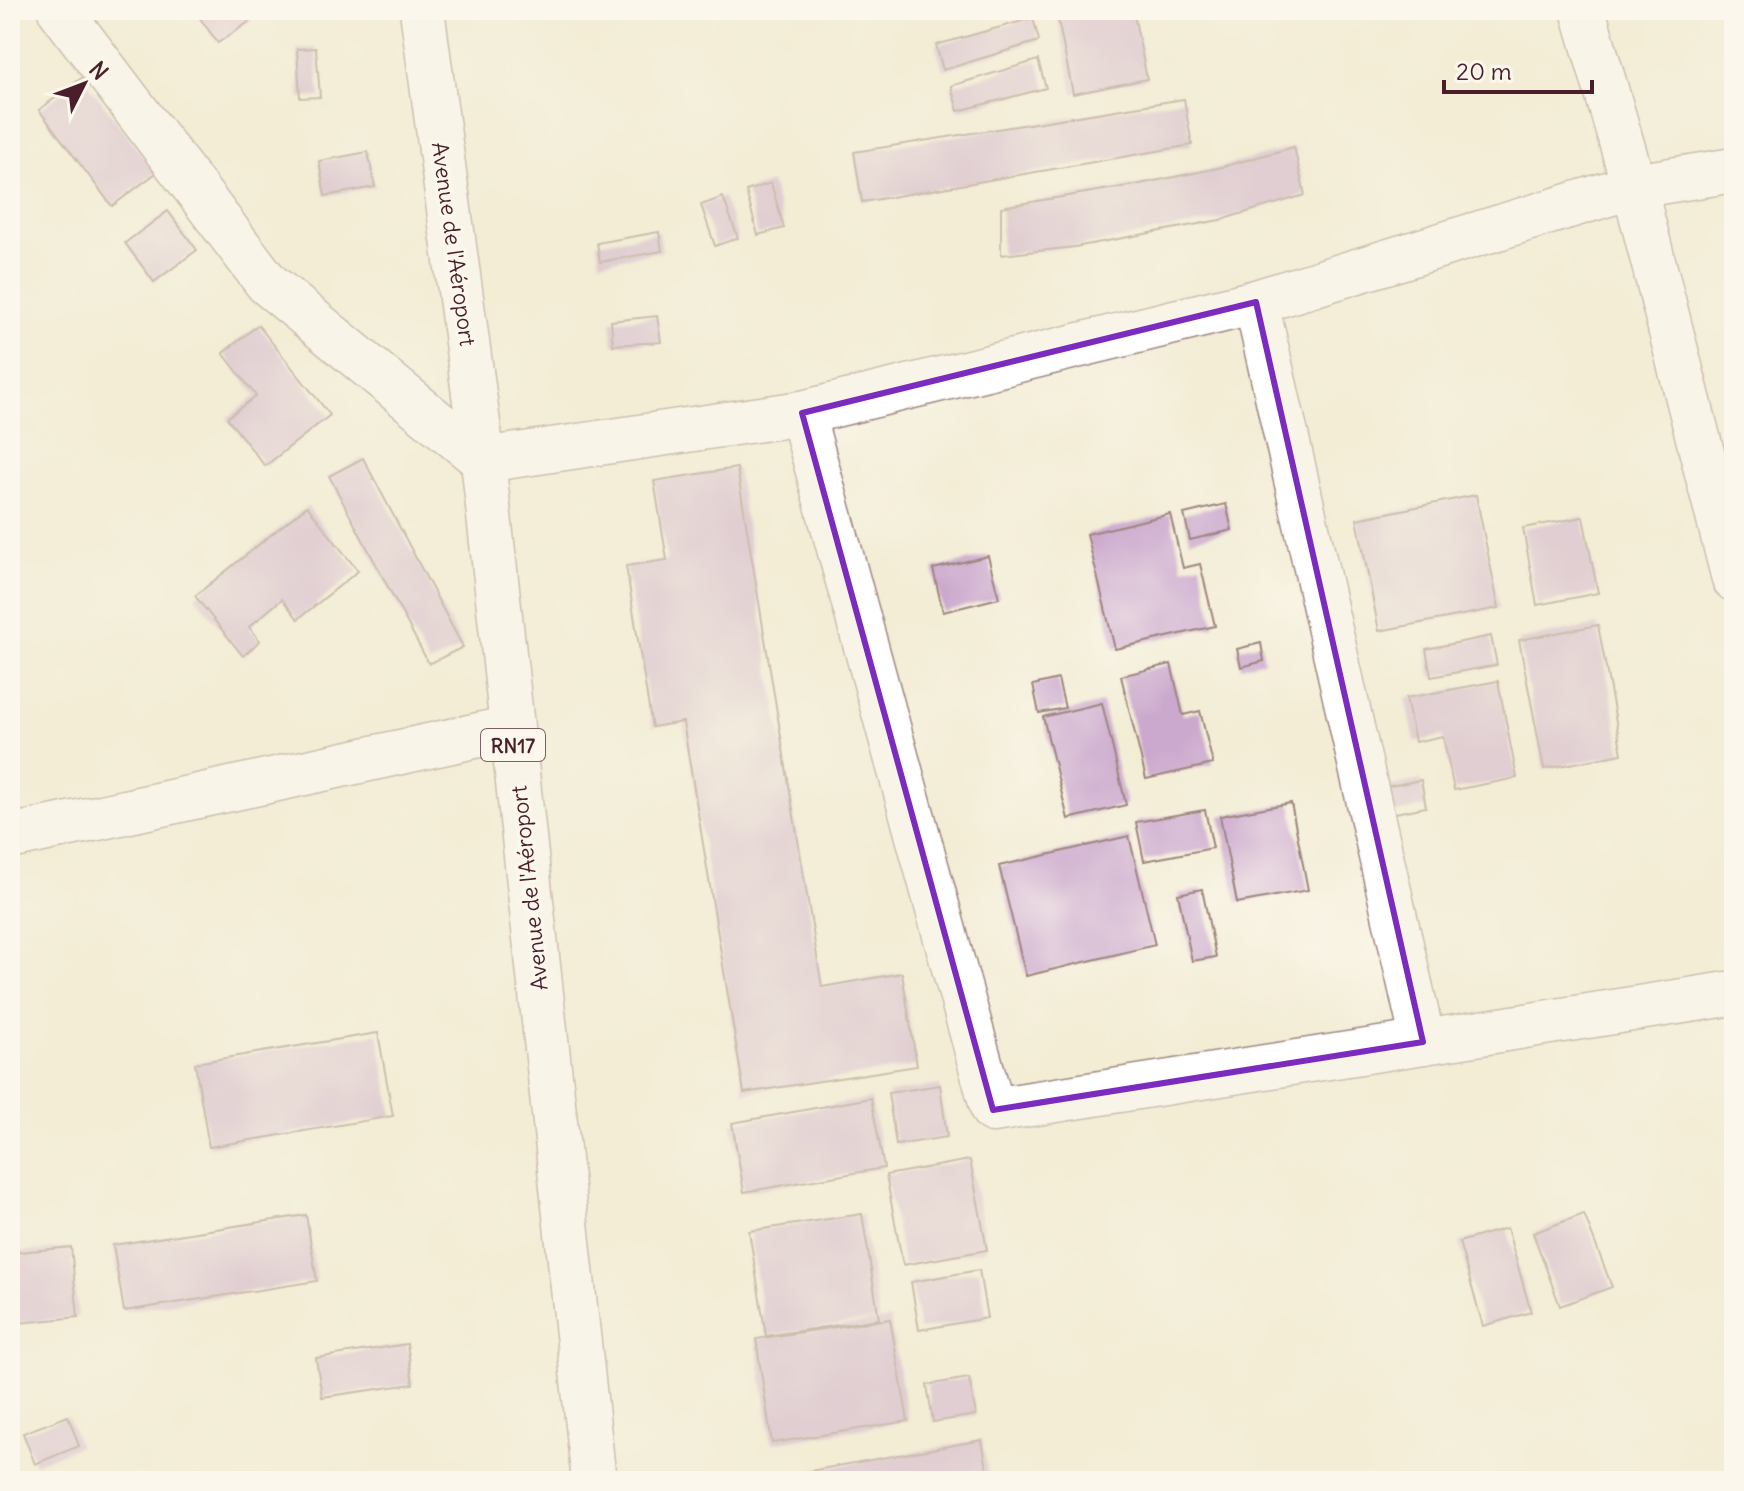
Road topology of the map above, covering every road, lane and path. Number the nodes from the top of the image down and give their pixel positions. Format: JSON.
{"nodes":[{"id":1,"x":60,"y":10,"type":"edge"},
{"id":2,"x":422,"y":10,"type":"edge"},
{"id":3,"x":1583,"y":10,"type":"edge"},
{"id":4,"x":1734,"y":170,"type":"edge"},
{"id":5,"x":1634,"y":186,"type":"junction"},
{"id":6,"x":1256,"y":302,"type":"junction"},
{"id":7,"x":802,"y":413,"type":"junction"},
{"id":8,"x":483,"y":460,"type":"junction"},
{"id":9,"x":1734,"y":579,"type":"edge"},
{"id":10,"x":511,"y":728,"type":"junction"},
{"id":11,"x":14,"y":830,"type":"edge"},
{"id":12,"x":1734,"y":993,"type":"edge"},
{"id":13,"x":1423,"y":1042,"type":"junction"},
{"id":14,"x":594,"y":1481,"type":"edge"}],
"edges":[{"from":1,"to":8,"type":"street"},
{"from":2,"to":8,"type":"street","name":"Avenue de l'Aéroport","number":"RN17"},
{"from":3,"to":5,"type":"street"},
{"from":4,"to":5,"type":"street"},
{"from":5,"to":6,"type":"street"},
{"from":5,"to":9,"type":"street"},
{"from":6,"to":7,"type":"street"},
{"from":6,"to":13,"type":"street"},
{"from":7,"to":8,"type":"street"},
{"from":7,"to":13,"type":"street"},
{"from":8,"to":10,"type":"street","name":"Avenue de l'Aéroport","number":"RN17"},
{"from":10,"to":11,"type":"street"},
{"from":10,"to":14,"type":"street","name":"Avenue de l'Aéroport","number":"RN17"},
{"from":12,"to":13,"type":"street"}]}
